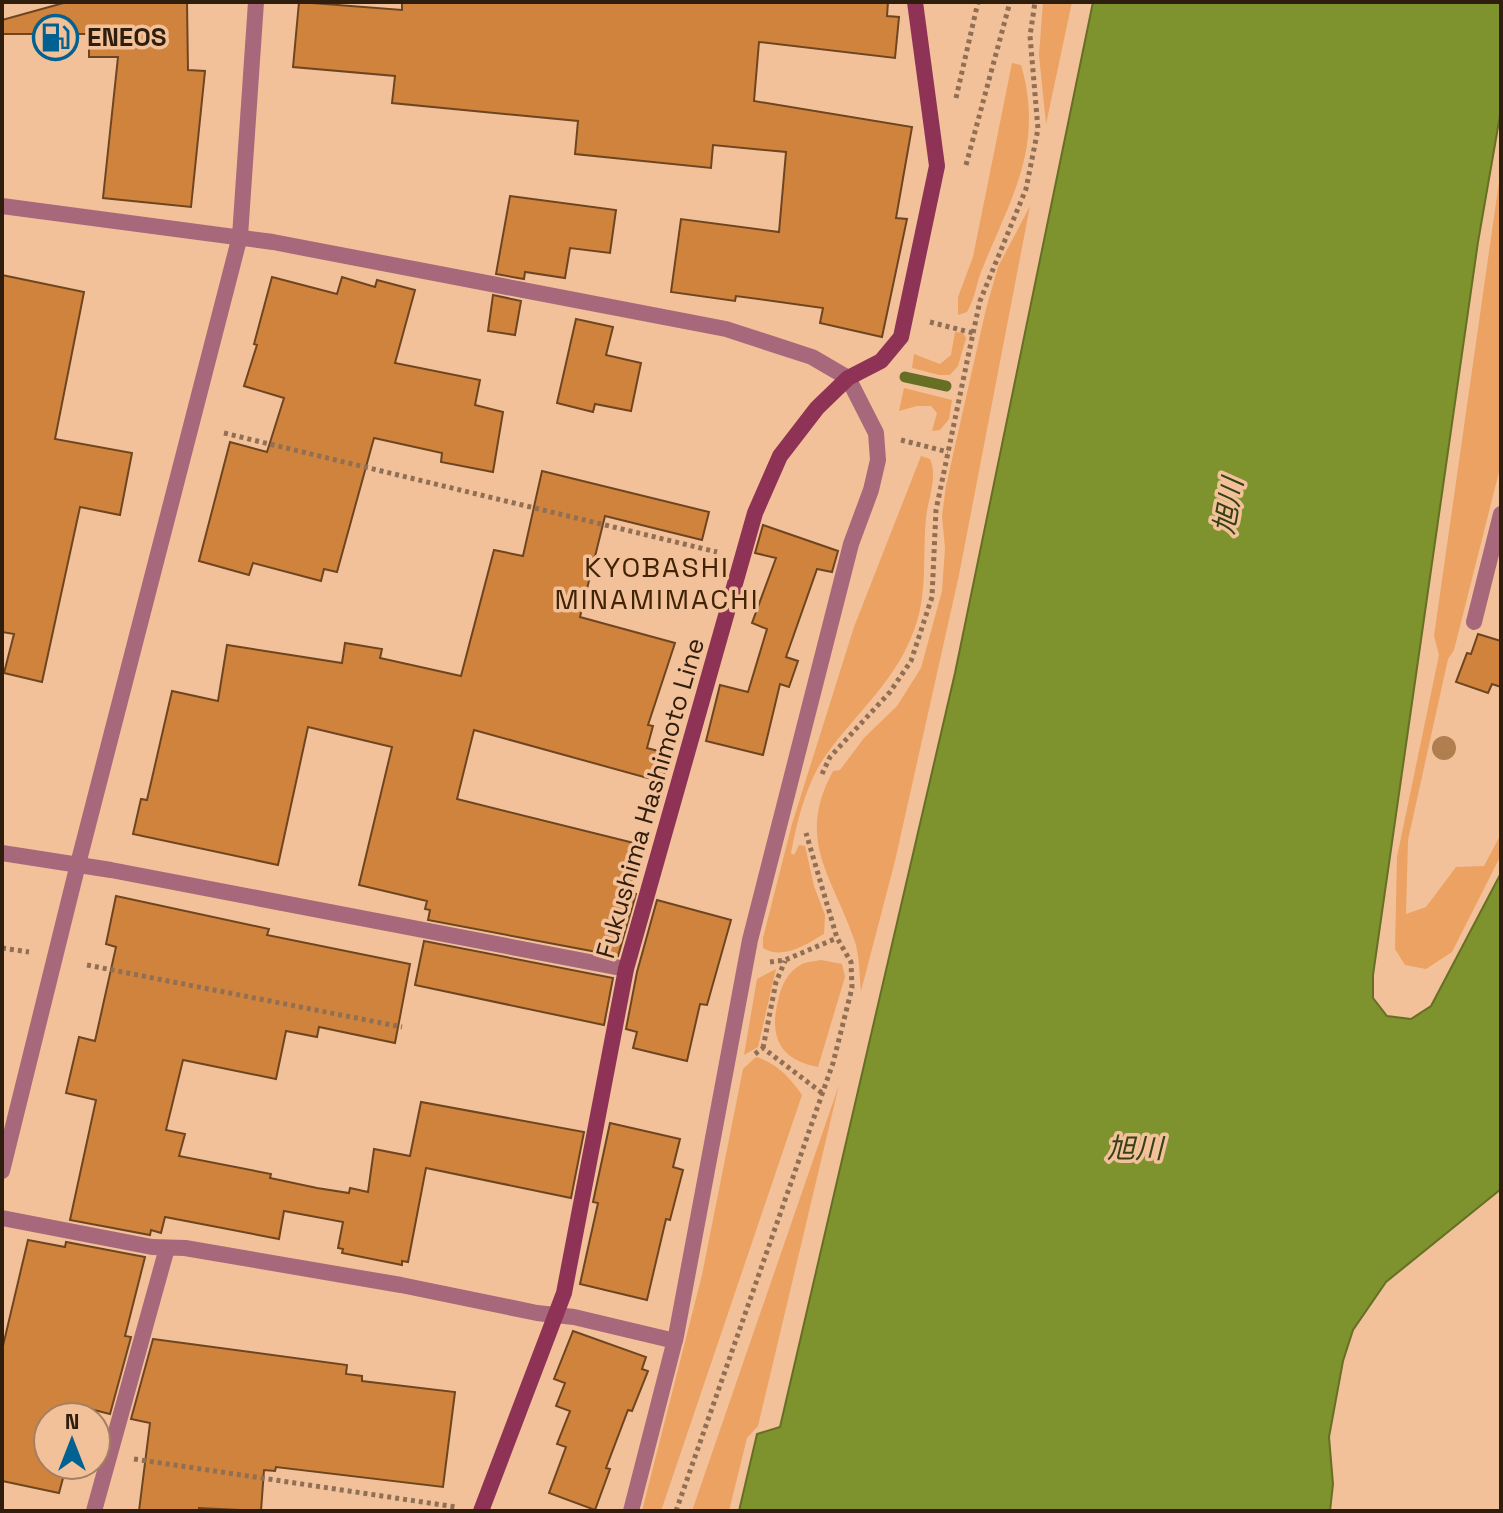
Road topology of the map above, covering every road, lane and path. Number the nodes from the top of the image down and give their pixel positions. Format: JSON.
{"nodes":[{"id":1,"x":256,"y":2,"type":"edge"},
{"id":2,"x":915,"y":2,"type":"edge"},
{"id":3,"x":978,"y":2,"type":"edge"},
{"id":4,"x":1010,"y":2,"type":"edge"},
{"id":5,"x":1035,"y":2,"type":"edge"},
{"id":6,"x":953,"y":109,"type":"dead end"},
{"id":7,"x":964,"y":171,"type":"dead end"},
{"id":8,"x":2,"y":206,"type":"edge"},
{"id":9,"x":240,"y":236,"type":"junction"},
{"id":10,"x":905,"y":316,"type":"junction"},
{"id":11,"x":973,"y":333,"type":"junction"},
{"id":12,"x":848,"y":378,"type":"junction"},
{"id":13,"x":224,"y":433,"type":"dead end"},
{"id":14,"x":876,"y":433,"type":"junction"},
{"id":15,"x":948,"y":452,"type":"junction"},
{"id":16,"x":1501,"y":514,"type":"edge"},
{"id":17,"x":742,"y":558,"type":"junction"},
{"id":18,"x":1474,"y":622,"type":"dead end"},
{"id":19,"x":819,"y":780,"type":"dead end"},
{"id":20,"x":806,"y":823,"type":"dead end"},
{"id":21,"x":2,"y":853,"type":"edge"},
{"id":22,"x":78,"y":864,"type":"junction"},
{"id":23,"x":837,"y":938,"type":"junction"},
{"id":24,"x":785,"y":960,"type":"junction"},
{"id":25,"x":745,"y":964,"type":"junction"},
{"id":26,"x":87,"y":965,"type":"dead end"},
{"id":27,"x":626,"y":969,"type":"junction"},
{"id":28,"x":402,"y":1027,"type":"dead end"},
{"id":29,"x":763,"y":1048,"type":"junction"},
{"id":30,"x":726,"y":1072,"type":"junction"},
{"id":31,"x":822,"y":1093,"type":"junction"},
{"id":32,"x":2,"y":1171,"type":"edge"},
{"id":33,"x":2,"y":1218,"type":"edge"},
{"id":34,"x":167,"y":1248,"type":"junction"},
{"id":35,"x":556,"y":1315,"type":"junction"},
{"id":36,"x":675,"y":1341,"type":"junction"},
{"id":37,"x":112,"y":1445,"type":"edge"},
{"id":38,"x":112,"y":1456,"type":"edge"},
{"id":39,"x":102,"y":1481,"type":"edge"},
{"id":40,"x":473,"y":1510,"type":"edge"},
{"id":41,"x":94,"y":1511,"type":"edge"},
{"id":42,"x":631,"y":1511,"type":"edge"},
{"id":43,"x":676,"y":1511,"type":"edge"}],
"edges":[{"from":1,"to":9,"type":"street"},
{"from":2,"to":10,"type":"main road","name":"Fukushima Hashimoto Line"},
{"from":3,"to":6,"type":"path"},
{"from":4,"to":7,"type":"path"},
{"from":5,"to":11,"type":"path"},
{"from":8,"to":9,"type":"street"},
{"from":9,"to":12,"type":"street"},
{"from":9,"to":22,"type":"street"},
{"from":10,"to":11,"type":"path"},
{"from":10,"to":12,"type":"main road","name":"Fukushima Hashimoto Line"},
{"from":11,"to":15,"type":"path"},
{"from":12,"to":14,"type":"street"},
{"from":12,"to":17,"type":"main road","name":"Fukushima Hashimoto Line"},
{"from":13,"to":17,"type":"path"},
{"from":14,"to":15,"type":"path"},
{"from":14,"to":25,"type":"street"},
{"from":15,"to":19,"type":"path"},
{"from":16,"to":18,"type":"street"},
{"from":17,"to":27,"type":"main road","name":"Fukushima Hashimoto Line"},
{"from":20,"to":23,"type":"path"},
{"from":21,"to":22,"type":"street"},
{"from":22,"to":27,"type":"street"},
{"from":22,"to":32,"type":"street"},
{"from":23,"to":24,"type":"path"},
{"from":23,"to":31,"type":"path"},
{"from":24,"to":25,"type":"path"},
{"from":24,"to":29,"type":"path"},
{"from":25,"to":30,"type":"street"},
{"from":26,"to":28,"type":"path"},
{"from":27,"to":35,"type":"main road","name":"Fukushima Hashimoto Line"},
{"from":29,"to":30,"type":"path"},
{"from":29,"to":31,"type":"path"},
{"from":30,"to":36,"type":"street"},
{"from":31,"to":43,"type":"path"},
{"from":33,"to":34,"type":"street"},
{"from":34,"to":35,"type":"street"},
{"from":34,"to":37,"type":"street"},
{"from":35,"to":36,"type":"street"},
{"from":35,"to":40,"type":"main road","name":"Fukushima Hashimoto Line"},
{"from":36,"to":42,"type":"street"},
{"from":38,"to":40,"type":"path"},
{"from":39,"to":41,"type":"street"}]}
